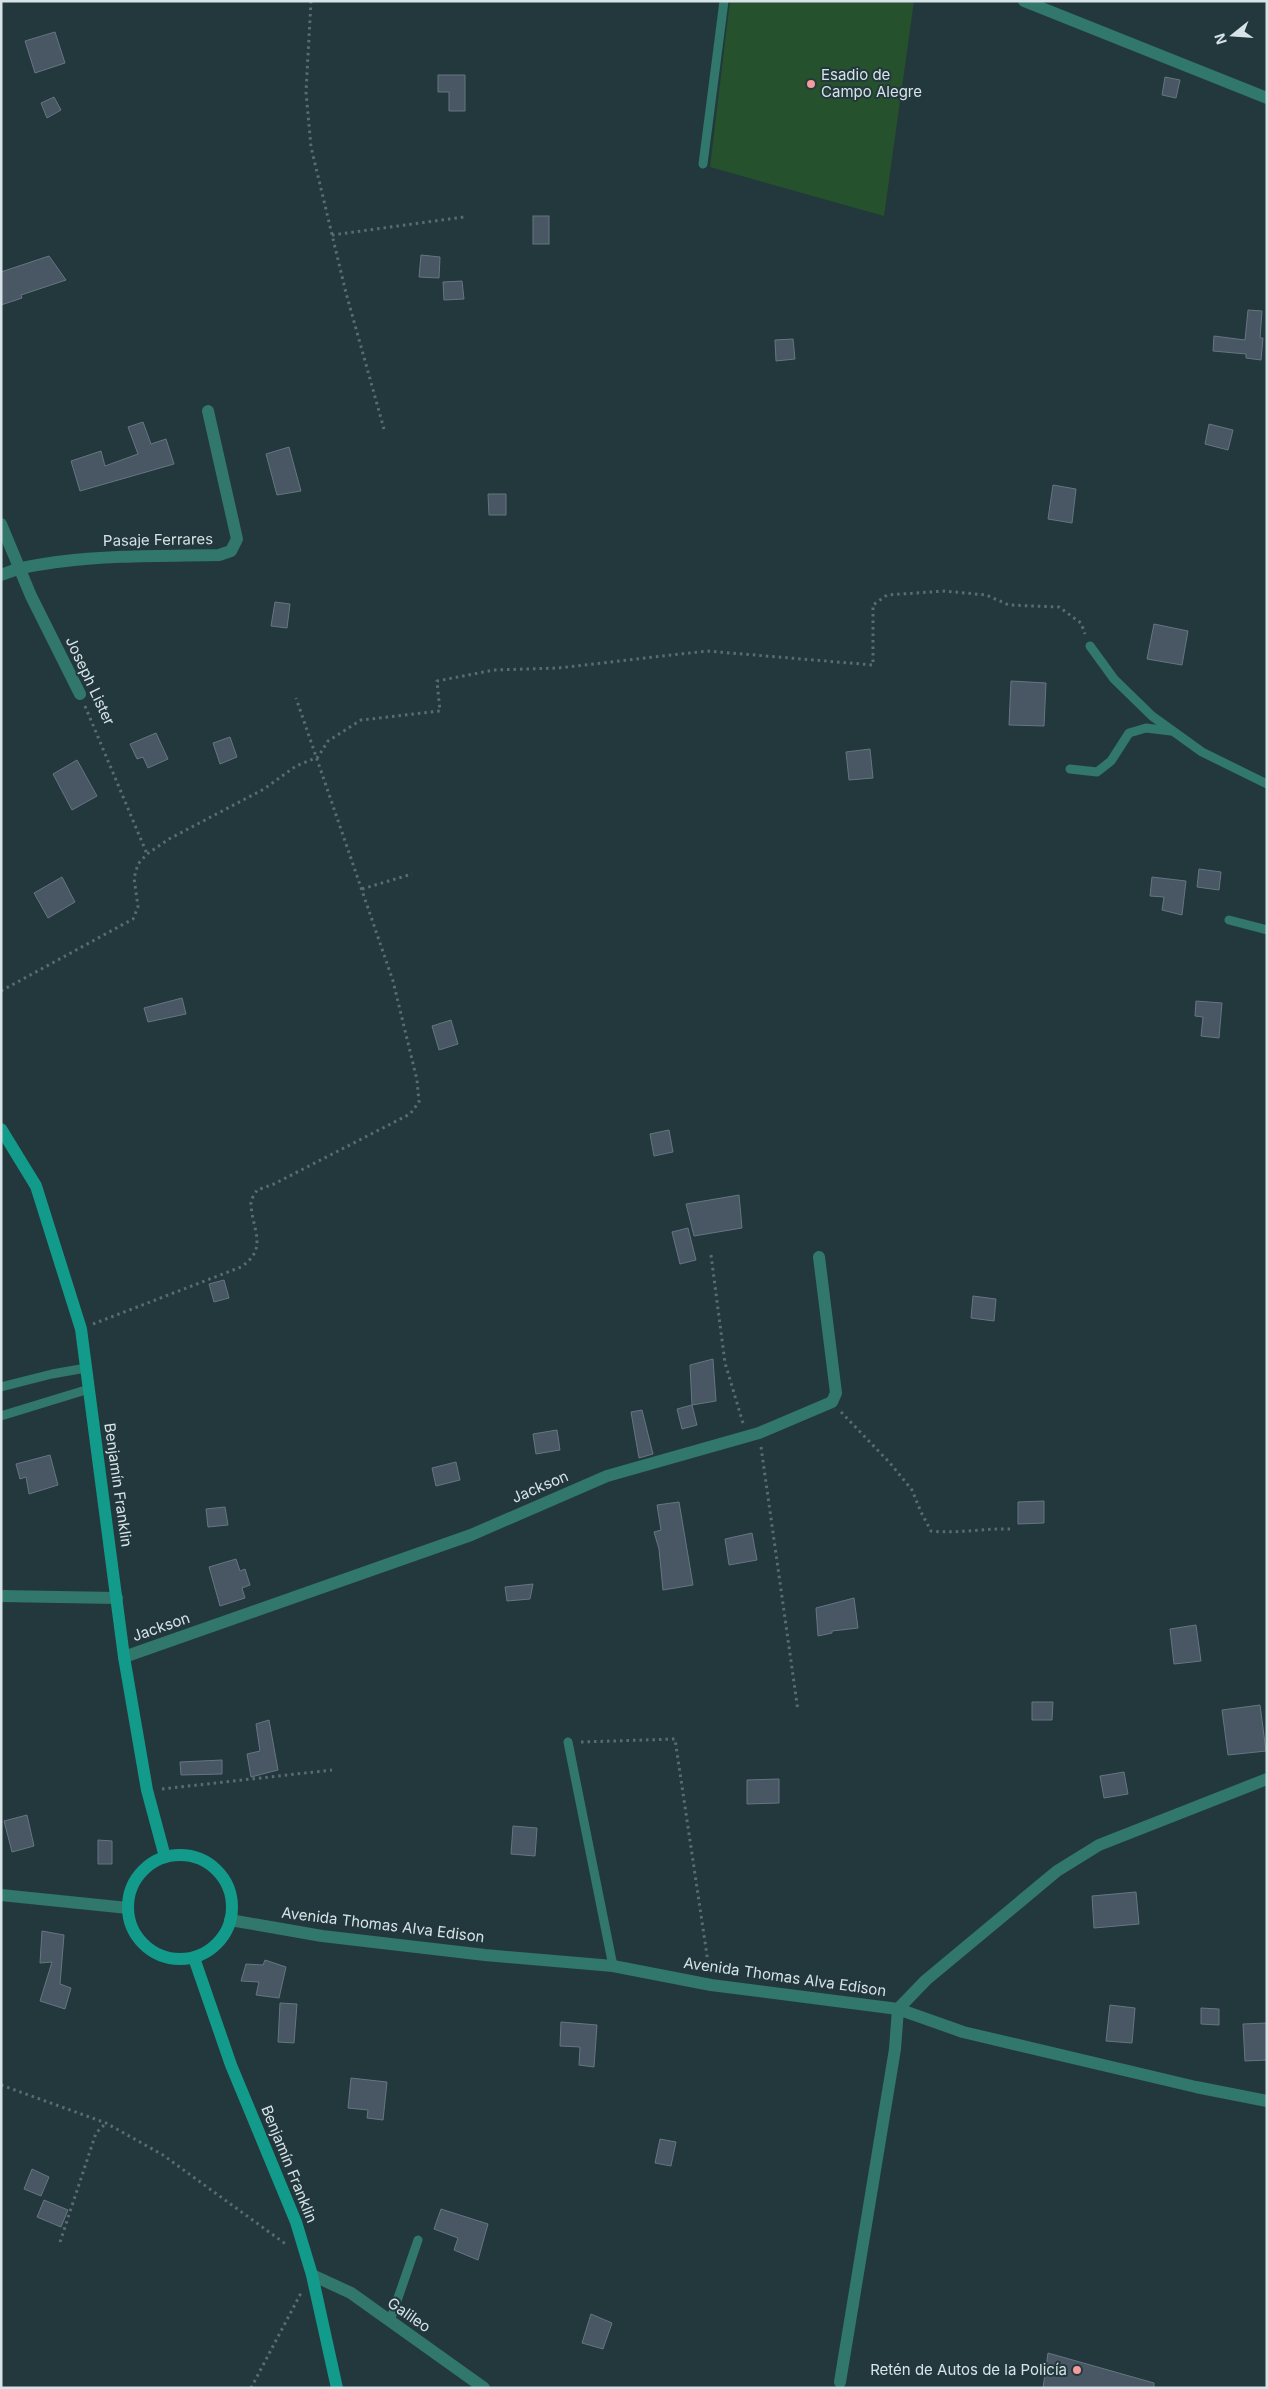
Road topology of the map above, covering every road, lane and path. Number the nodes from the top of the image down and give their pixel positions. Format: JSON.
{"nodes":[{"id":1,"x":311,"y":1,"type":"edge"},
{"id":2,"x":724,"y":1,"type":"edge"},
{"id":3,"x":1024,"y":1,"type":"edge"},
{"id":4,"x":1267,"y":98,"type":"edge"},
{"id":5,"x":703,"y":164,"type":"dead end"},
{"id":6,"x":464,"y":216,"type":"dead end"},
{"id":7,"x":332,"y":235,"type":"junction"},
{"id":8,"x":208,"y":411,"type":"dead end"},
{"id":9,"x":384,"y":429,"type":"dead end"},
{"id":10,"x":1,"y":524,"type":"edge"},
{"id":11,"x":18,"y":567,"type":"junction"},
{"id":12,"x":1,"y":574,"type":"edge"},
{"id":13,"x":1090,"y":646,"type":"joint"},
{"id":14,"x":80,"y":694,"type":"joint"},
{"id":15,"x":296,"y":698,"type":"dead end"},
{"id":16,"x":1174,"y":732,"type":"junction"},
{"id":17,"x":318,"y":757,"type":"junction"},
{"id":18,"x":1070,"y":769,"type":"dead end"},
{"id":19,"x":1267,"y":784,"type":"edge"},
{"id":20,"x":147,"y":854,"type":"junction"},
{"id":21,"x":412,"y":874,"type":"dead end"},
{"id":22,"x":362,"y":890,"type":"junction"},
{"id":23,"x":1229,"y":920,"type":"dead end"},
{"id":24,"x":1267,"y":930,"type":"edge"},
{"id":25,"x":1,"y":991,"type":"edge"},
{"id":26,"x":1,"y":1129,"type":"edge"},
{"id":27,"x":711,"y":1255,"type":"dead end"},
{"id":28,"x":819,"y":1257,"type":"dead end"},
{"id":29,"x":81,"y":1329,"type":"junction"},
{"id":30,"x":86,"y":1368,"type":"junction"},
{"id":31,"x":1,"y":1387,"type":"edge"},
{"id":32,"x":89,"y":1389,"type":"junction"},
{"id":33,"x":832,"y":1402,"type":"junction"},
{"id":34,"x":1,"y":1416,"type":"edge"},
{"id":35,"x":753,"y":1434,"type":"junction"},
{"id":36,"x":1011,"y":1529,"type":"dead end"},
{"id":37,"x":1,"y":1596,"type":"edge"},
{"id":38,"x":117,"y":1598,"type":"junction"},
{"id":39,"x":124,"y":1657,"type":"junction"},
{"id":40,"x":798,"y":1711,"type":"dead end"},
{"id":41,"x":568,"y":1742,"type":"joint"},
{"id":42,"x":332,"y":1770,"type":"dead end"},
{"id":43,"x":1267,"y":1779,"type":"edge"},
{"id":44,"x":147,"y":1790,"type":"junction"},
{"id":45,"x":165,"y":1857,"type":"junction"},
{"id":46,"x":1,"y":1895,"type":"edge"},
{"id":47,"x":128,"y":1908,"type":"junction"},
{"id":48,"x":230,"y":1920,"type":"junction"},
{"id":49,"x":194,"y":1958,"type":"junction"},
{"id":50,"x":613,"y":1966,"type":"junction"},
{"id":51,"x":712,"y":1985,"type":"junction"},
{"id":52,"x":898,"y":2010,"type":"junction"},
{"id":53,"x":1,"y":2085,"type":"edge"},
{"id":54,"x":1267,"y":2101,"type":"edge"},
{"id":55,"x":106,"y":2123,"type":"junction"},
{"id":56,"x":418,"y":2240,"type":"dead end"},
{"id":57,"x":60,"y":2242,"type":"dead end"},
{"id":58,"x":306,"y":2258,"type":"junction"},
{"id":59,"x":312,"y":2275,"type":"junction"},
{"id":60,"x":390,"y":2321,"type":"junction"},
{"id":61,"x":840,"y":2382,"type":"dead end"},
{"id":62,"x":251,"y":2388,"type":"edge"},
{"id":63,"x":337,"y":2388,"type":"edge"},
{"id":64,"x":484,"y":2388,"type":"edge"}],
"edges":[{"from":1,"to":7,"type":"path"},
{"from":2,"to":5,"type":"lane"},
{"from":3,"to":4,"type":"street"},
{"from":6,"to":7,"type":"path"},
{"from":7,"to":9,"type":"path"},
{"from":8,"to":11,"type":"street","name":"Pasaje Ferrares"},
{"from":10,"to":11,"type":"street","name":"Joseph Lister"},
{"from":11,"to":12,"type":"street","name":"Pasaje Ferrares"},
{"from":11,"to":14,"type":"street","name":"Joseph Lister"},
{"from":13,"to":16,"type":"lane"},
{"from":13,"to":17,"type":"path"},
{"from":14,"to":20,"type":"path","name":"Joseph Lister"},
{"from":15,"to":17,"type":"path"},
{"from":16,"to":18,"type":"lane"},
{"from":16,"to":19,"type":"lane"},
{"from":17,"to":20,"type":"path"},
{"from":17,"to":22,"type":"path"},
{"from":20,"to":25,"type":"path"},
{"from":21,"to":22,"type":"path"},
{"from":22,"to":29,"type":"path"},
{"from":23,"to":24,"type":"lane"},
{"from":26,"to":29,"type":"street","name":"Benjamín Franklin"},
{"from":27,"to":35,"type":"path"},
{"from":28,"to":33,"type":"street"},
{"from":29,"to":30,"type":"street","name":"Benjamín Franklin"},
{"from":30,"to":31,"type":"lane"},
{"from":30,"to":32,"type":"street","name":"Benjamín Franklin"},
{"from":32,"to":34,"type":"lane"},
{"from":32,"to":38,"type":"street","name":"Benjamín Franklin"},
{"from":33,"to":35,"type":"street","name":"Jackson"},
{"from":33,"to":36,"type":"path"},
{"from":35,"to":39,"type":"street","name":"Jackson"},
{"from":35,"to":40,"type":"path"},
{"from":37,"to":38,"type":"street"},
{"from":38,"to":39,"type":"street","name":"Benjamín Franklin"},
{"from":39,"to":44,"type":"street","name":"Benjamín Franklin"},
{"from":41,"to":50,"type":"lane"},
{"from":41,"to":51,"type":"path"},
{"from":42,"to":44,"type":"path"},
{"from":43,"to":52,"type":"street","name":"Avenida Thomas Alva Edison"},
{"from":44,"to":45,"type":"street","name":"Benjamín Franklin"},
{"from":45,"to":47,"type":"street"},
{"from":45,"to":48,"type":"street"},
{"from":46,"to":47,"type":"street"},
{"from":47,"to":49,"type":"street"},
{"from":48,"to":49,"type":"street"},
{"from":48,"to":50,"type":"street","name":"Avenida Thomas Alva Edison"},
{"from":49,"to":58,"type":"street","name":"Benjamín Franklin"},
{"from":50,"to":51,"type":"street","name":"Avenida Thomas Alva Edison"},
{"from":51,"to":52,"type":"street","name":"Avenida Thomas Alva Edison"},
{"from":52,"to":54,"type":"street"},
{"from":52,"to":61,"type":"street"},
{"from":53,"to":55,"type":"path"},
{"from":55,"to":57,"type":"path"},
{"from":55,"to":58,"type":"path"},
{"from":56,"to":60,"type":"lane"},
{"from":58,"to":59,"type":"street","name":"Benjamín Franklin"},
{"from":59,"to":60,"type":"street","name":"Galileo"},
{"from":59,"to":62,"type":"path"},
{"from":59,"to":63,"type":"street","name":"Benjamín Franklin"},
{"from":60,"to":64,"type":"street","name":"Galileo"}]}
